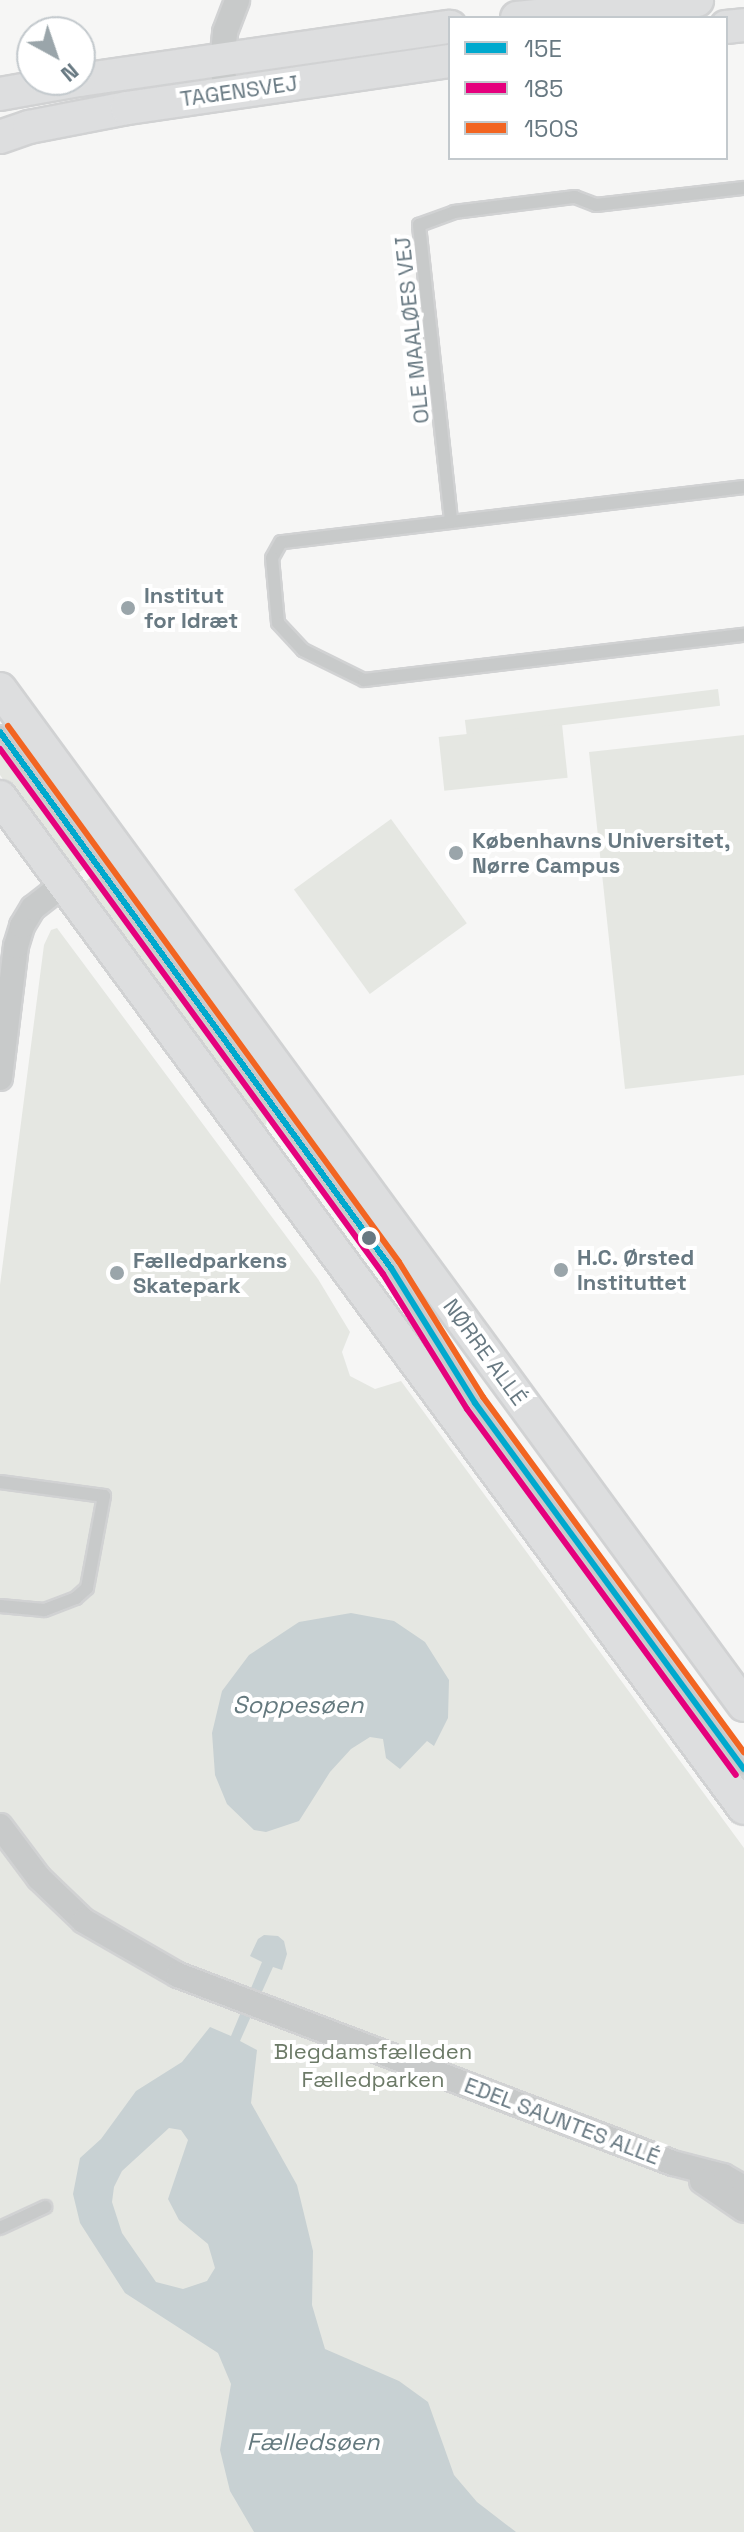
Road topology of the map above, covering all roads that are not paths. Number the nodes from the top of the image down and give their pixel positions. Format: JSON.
{"nodes":[{"id":1,"x":237,"y":0,"type":"edge"},
{"id":2,"x":697,"y":0,"type":"edge"},
{"id":3,"x":525,"y":13,"type":"edge"},
{"id":4,"x":448,"y":27,"type":"edge"},
{"id":5,"x":448,"y":61,"type":"edge"},
{"id":6,"x":96,"y":77,"type":"edge"},
{"id":7,"x":224,"y":77,"type":"junction"},
{"id":8,"x":10,"y":129,"type":"edge"},
{"id":9,"x":744,"y":188,"type":"edge"},
{"id":10,"x":744,"y":487,"type":"edge"},
{"id":11,"x":451,"y":520,"type":"junction"},
{"id":12,"x":744,"y":635,"type":"edge"},
{"id":13,"x":0,"y":689,"type":"edge"},
{"id":14,"x":0,"y":732,"type":"edge"},
{"id":15,"x":0,"y":797,"type":"edge"},
{"id":16,"x":65,"y":883,"type":"junction"},
{"id":17,"x":0,"y":1078,"type":"edge"},
{"id":18,"x":0,"y":1482,"type":"edge"},
{"id":19,"x":0,"y":1606,"type":"edge"},
{"id":20,"x":744,"y":1705,"type":"edge"},
{"id":21,"x":744,"y":1769,"type":"edge"},
{"id":22,"x":744,"y":1808,"type":"edge"},
{"id":23,"x":0,"y":1826,"type":"edge"},
{"id":24,"x":673,"y":2163,"type":"junction"},
{"id":25,"x":744,"y":2188,"type":"edge"},
{"id":26,"x":45,"y":2207,"type":"dead end"},
{"id":27,"x":744,"y":2210,"type":"edge"},
{"id":28,"x":0,"y":2228,"type":"edge"}],
"edges":[{"from":1,"to":7,"type":"street"},
{"from":2,"to":3,"type":"street"},
{"from":4,"to":7,"type":"street","name":"TAGENSVEJ"},
{"from":5,"to":7,"type":"street","name":"TAGENSVEJ"},
{"from":6,"to":7,"type":"street","name":"TAGENSVEJ"},
{"from":7,"to":8,"type":"street","name":"TAGENSVEJ"},
{"from":9,"to":11,"type":"lane","name":"OLE MAALØES VEJ"},
{"from":10,"to":11,"type":"lane"},
{"from":11,"to":12,"type":"lane"},
{"from":13,"to":20,"type":"street","name":"NØRRE ALLÉ"},
{"from":14,"to":21,"type":"lane"},
{"from":15,"to":16,"type":"street"},
{"from":16,"to":17,"type":"street"},
{"from":16,"to":22,"type":"street"},
{"from":18,"to":19,"type":"lane"},
{"from":23,"to":24,"type":"street","name":"EDEL SAUNTES ALLÉ"},
{"from":24,"to":25,"type":"street","name":"EDEL SAUNTES ALLÉ"},
{"from":24,"to":27,"type":"street","name":"EDEL SAUNTES ALLÉ"},
{"from":26,"to":28,"type":"lane"}]}
